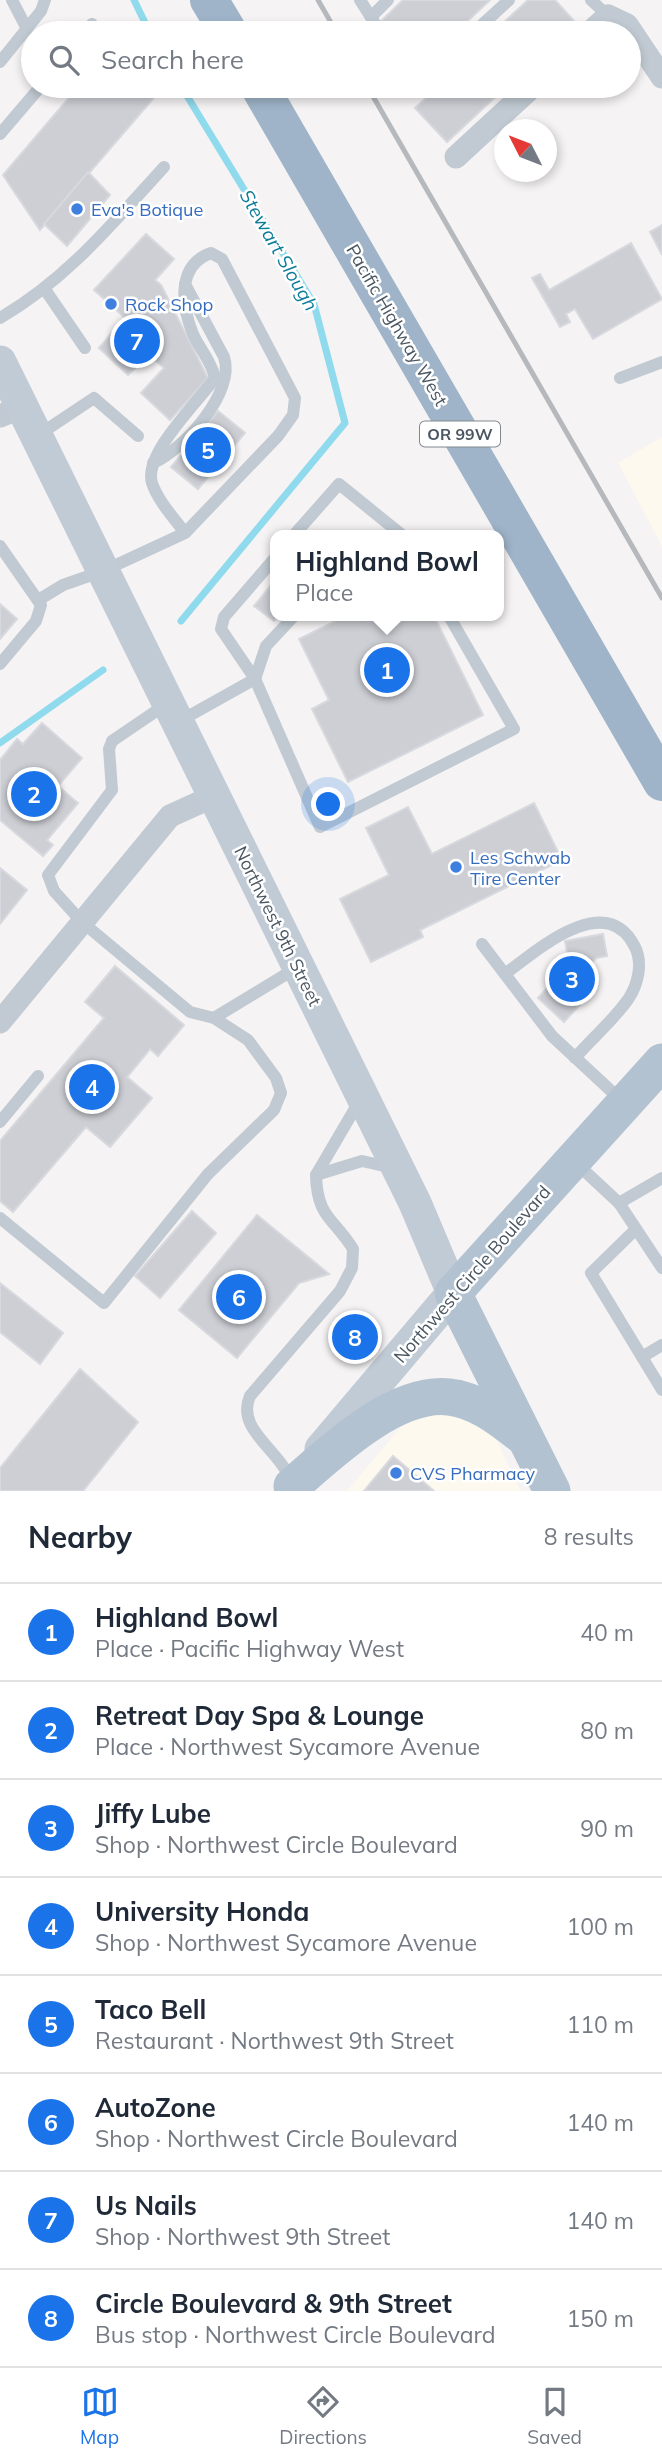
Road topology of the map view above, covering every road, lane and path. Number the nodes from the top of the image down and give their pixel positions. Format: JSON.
{"nodes":[{"id":1,"x":12,"y":0,"type":"edge"},
{"id":2,"x":45,"y":0,"type":"edge"},
{"id":3,"x":209,"y":0,"type":"edge"},
{"id":4,"x":360,"y":0,"type":"edge"},
{"id":5,"x":388,"y":0,"type":"edge"},
{"id":6,"x":509,"y":0,"type":"edge"},
{"id":7,"x":599,"y":8,"type":"edge"},
{"id":8,"x":371,"y":17,"type":"junction"},
{"id":9,"x":23,"y":21,"type":"edge"},
{"id":10,"x":33,"y":21,"type":"edge"},
{"id":11,"x":222,"y":21,"type":"edge"},
{"id":12,"x":374,"y":21,"type":"edge"},
{"id":13,"x":486,"y":21,"type":"edge"},
{"id":14,"x":620,"y":21,"type":"edge"},
{"id":15,"x":21,"y":36,"type":"edge"},
{"id":16,"x":641,"y":46,"type":"edge"},
{"id":17,"x":0,"y":62,"type":"edge"},
{"id":18,"x":662,"y":77,"type":"edge"},
{"id":19,"x":30,"y":98,"type":"edge"},
{"id":20,"x":266,"y":98,"type":"edge"},
{"id":21,"x":520,"y":98,"type":"edge"},
{"id":22,"x":0,"y":134,"type":"edge"},
{"id":23,"x":456,"y":157,"type":"dead end"},
{"id":24,"x":164,"y":167,"type":"dead end"},
{"id":25,"x":44,"y":288,"type":"junction"},
{"id":26,"x":0,"y":318,"type":"edge"},
{"id":27,"x":85,"y":348,"type":"dead end"},
{"id":28,"x":0,"y":362,"type":"edge"},
{"id":29,"x":662,"y":362,"type":"edge"},
{"id":30,"x":620,"y":378,"type":"dead end"},
{"id":31,"x":19,"y":420,"type":"edge"},
{"id":32,"x":138,"y":436,"type":"dead end"},
{"id":33,"x":299,"y":530,"type":"edge"},
{"id":34,"x":396,"y":530,"type":"edge"},
{"id":35,"x":185,"y":533,"type":"junction"},
{"id":36,"x":0,"y":545,"type":"edge"},
{"id":37,"x":270,"y":564,"type":"edge"},
{"id":38,"x":103,"y":571,"type":"junction"},
{"id":39,"x":40,"y":599,"type":"junction"},
{"id":40,"x":289,"y":621,"type":"edge"},
{"id":41,"x":452,"y":621,"type":"edge"},
{"id":42,"x":0,"y":664,"type":"edge"},
{"id":43,"x":255,"y":679,"type":"junction"},
{"id":44,"x":173,"y":712,"type":"junction"},
{"id":45,"x":662,"y":782,"type":"edge"},
{"id":46,"x":214,"y":796,"type":"junction"},
{"id":47,"x":82,"y":922,"type":"junction"},
{"id":48,"x":482,"y":944,"type":"dead end"},
{"id":49,"x":298,"y":967,"type":"junction"},
{"id":50,"x":505,"y":974,"type":"junction"},
{"id":51,"x":214,"y":1018,"type":"junction"},
{"id":52,"x":0,"y":1021,"type":"edge"},
{"id":53,"x":575,"y":1058,"type":"junction"},
{"id":54,"x":662,"y":1062,"type":"edge"},
{"id":55,"x":38,"y":1076,"type":"dead end"},
{"id":56,"x":362,"y":1097,"type":"junction"},
{"id":57,"x":625,"y":1104,"type":"junction"},
{"id":58,"x":0,"y":1122,"type":"edge"},
{"id":59,"x":573,"y":1160,"type":"junction"},
{"id":60,"x":399,"y":1172,"type":"junction"},
{"id":61,"x":316,"y":1175,"type":"junction"},
{"id":62,"x":662,"y":1178,"type":"edge"},
{"id":63,"x":619,"y":1203,"type":"junction"},
{"id":64,"x":0,"y":1219,"type":"edge"},
{"id":65,"x":636,"y":1229,"type":"junction"},
{"id":66,"x":662,"y":1268,"type":"edge"},
{"id":67,"x":453,"y":1293,"type":"junction"},
{"id":68,"x":662,"y":1345,"type":"edge"},
{"id":69,"x":642,"y":1357,"type":"junction"},
{"id":70,"x":662,"y":1390,"type":"edge"},
{"id":71,"x":526,"y":1439,"type":"junction"},
{"id":72,"x":290,"y":1488,"type":"edge"},
{"id":73,"x":551,"y":1490,"type":"edge"}],
"edges":[{"from":1,"to":9,"type":"lane"},
{"from":2,"to":10,"type":"lane"},
{"from":3,"to":11,"type":"highway"},
{"from":4,"to":8,"type":"lane"},
{"from":5,"to":8,"type":"lane"},
{"from":6,"to":13,"type":"lane"},
{"from":7,"to":14,"type":"street"},
{"from":8,"to":12,"type":"lane"},
{"from":15,"to":17,"type":"lane"},
{"from":16,"to":18,"type":"street"},
{"from":19,"to":22,"type":"lane"},
{"from":20,"to":45,"type":"highway","name":"Pacific Highway West","number":"OR 99W"},
{"from":21,"to":23,"type":"street"},
{"from":24,"to":25,"type":"lane"},
{"from":25,"to":26,"type":"lane"},
{"from":25,"to":27,"type":"lane"},
{"from":28,"to":31,"type":"main road","name":"Northwest 9th Street"},
{"from":29,"to":30,"type":"lane"},
{"from":31,"to":32,"type":"lane"},
{"from":31,"to":38,"type":"main road","name":"Northwest 9th Street"},
{"from":33,"to":34,"type":"lane"},
{"from":35,"to":35,"type":"lane"},
{"from":35,"to":38,"type":"lane"},
{"from":36,"to":39,"type":"lane"},
{"from":37,"to":43,"type":"lane"},
{"from":38,"to":39,"type":"lane"},
{"from":38,"to":44,"type":"main road","name":"Northwest 9th Street"},
{"from":39,"to":42,"type":"lane"},
{"from":40,"to":43,"type":"lane"},
{"from":41,"to":43,"type":"lane"},
{"from":43,"to":44,"type":"lane"},
{"from":44,"to":46,"type":"main road","name":"Northwest 9th Street"},
{"from":44,"to":47,"type":"lane"},
{"from":46,"to":47,"type":"street"},
{"from":46,"to":49,"type":"main road","name":"Northwest 9th Street"},
{"from":47,"to":51,"type":"lane"},
{"from":47,"to":52,"type":"street"},
{"from":48,"to":50,"type":"lane"},
{"from":49,"to":51,"type":"lane"},
{"from":49,"to":56,"type":"main road","name":"Northwest 9th Street"},
{"from":50,"to":53,"type":"lane"},
{"from":50,"to":53,"type":"lane"},
{"from":51,"to":64,"type":"lane"},
{"from":53,"to":57,"type":"lane"},
{"from":54,"to":57,"type":"main road","name":"Northwest Circle Boulevard"},
{"from":55,"to":58,"type":"lane"},
{"from":56,"to":60,"type":"main road","name":"Northwest 9th Street"},
{"from":56,"to":61,"type":"lane"},
{"from":57,"to":59,"type":"main road","name":"Northwest Circle Boulevard"},
{"from":59,"to":63,"type":"lane"},
{"from":59,"to":67,"type":"main road","name":"Northwest Circle Boulevard"},
{"from":60,"to":61,"type":"lane"},
{"from":60,"to":67,"type":"main road","name":"Northwest 9th Street"},
{"from":61,"to":72,"type":"lane"},
{"from":62,"to":63,"type":"lane"},
{"from":63,"to":65,"type":"lane"},
{"from":65,"to":66,"type":"lane"},
{"from":65,"to":69,"type":"lane"},
{"from":67,"to":71,"type":"main road","name":"Northwest 9th Street"},
{"from":67,"to":72,"type":"main road","name":"Northwest Circle Boulevard"},
{"from":68,"to":69,"type":"lane"},
{"from":69,"to":70,"type":"lane"},
{"from":71,"to":72,"type":"main road"},
{"from":71,"to":73,"type":"main road","name":"Northwest 9th Street"}]}
